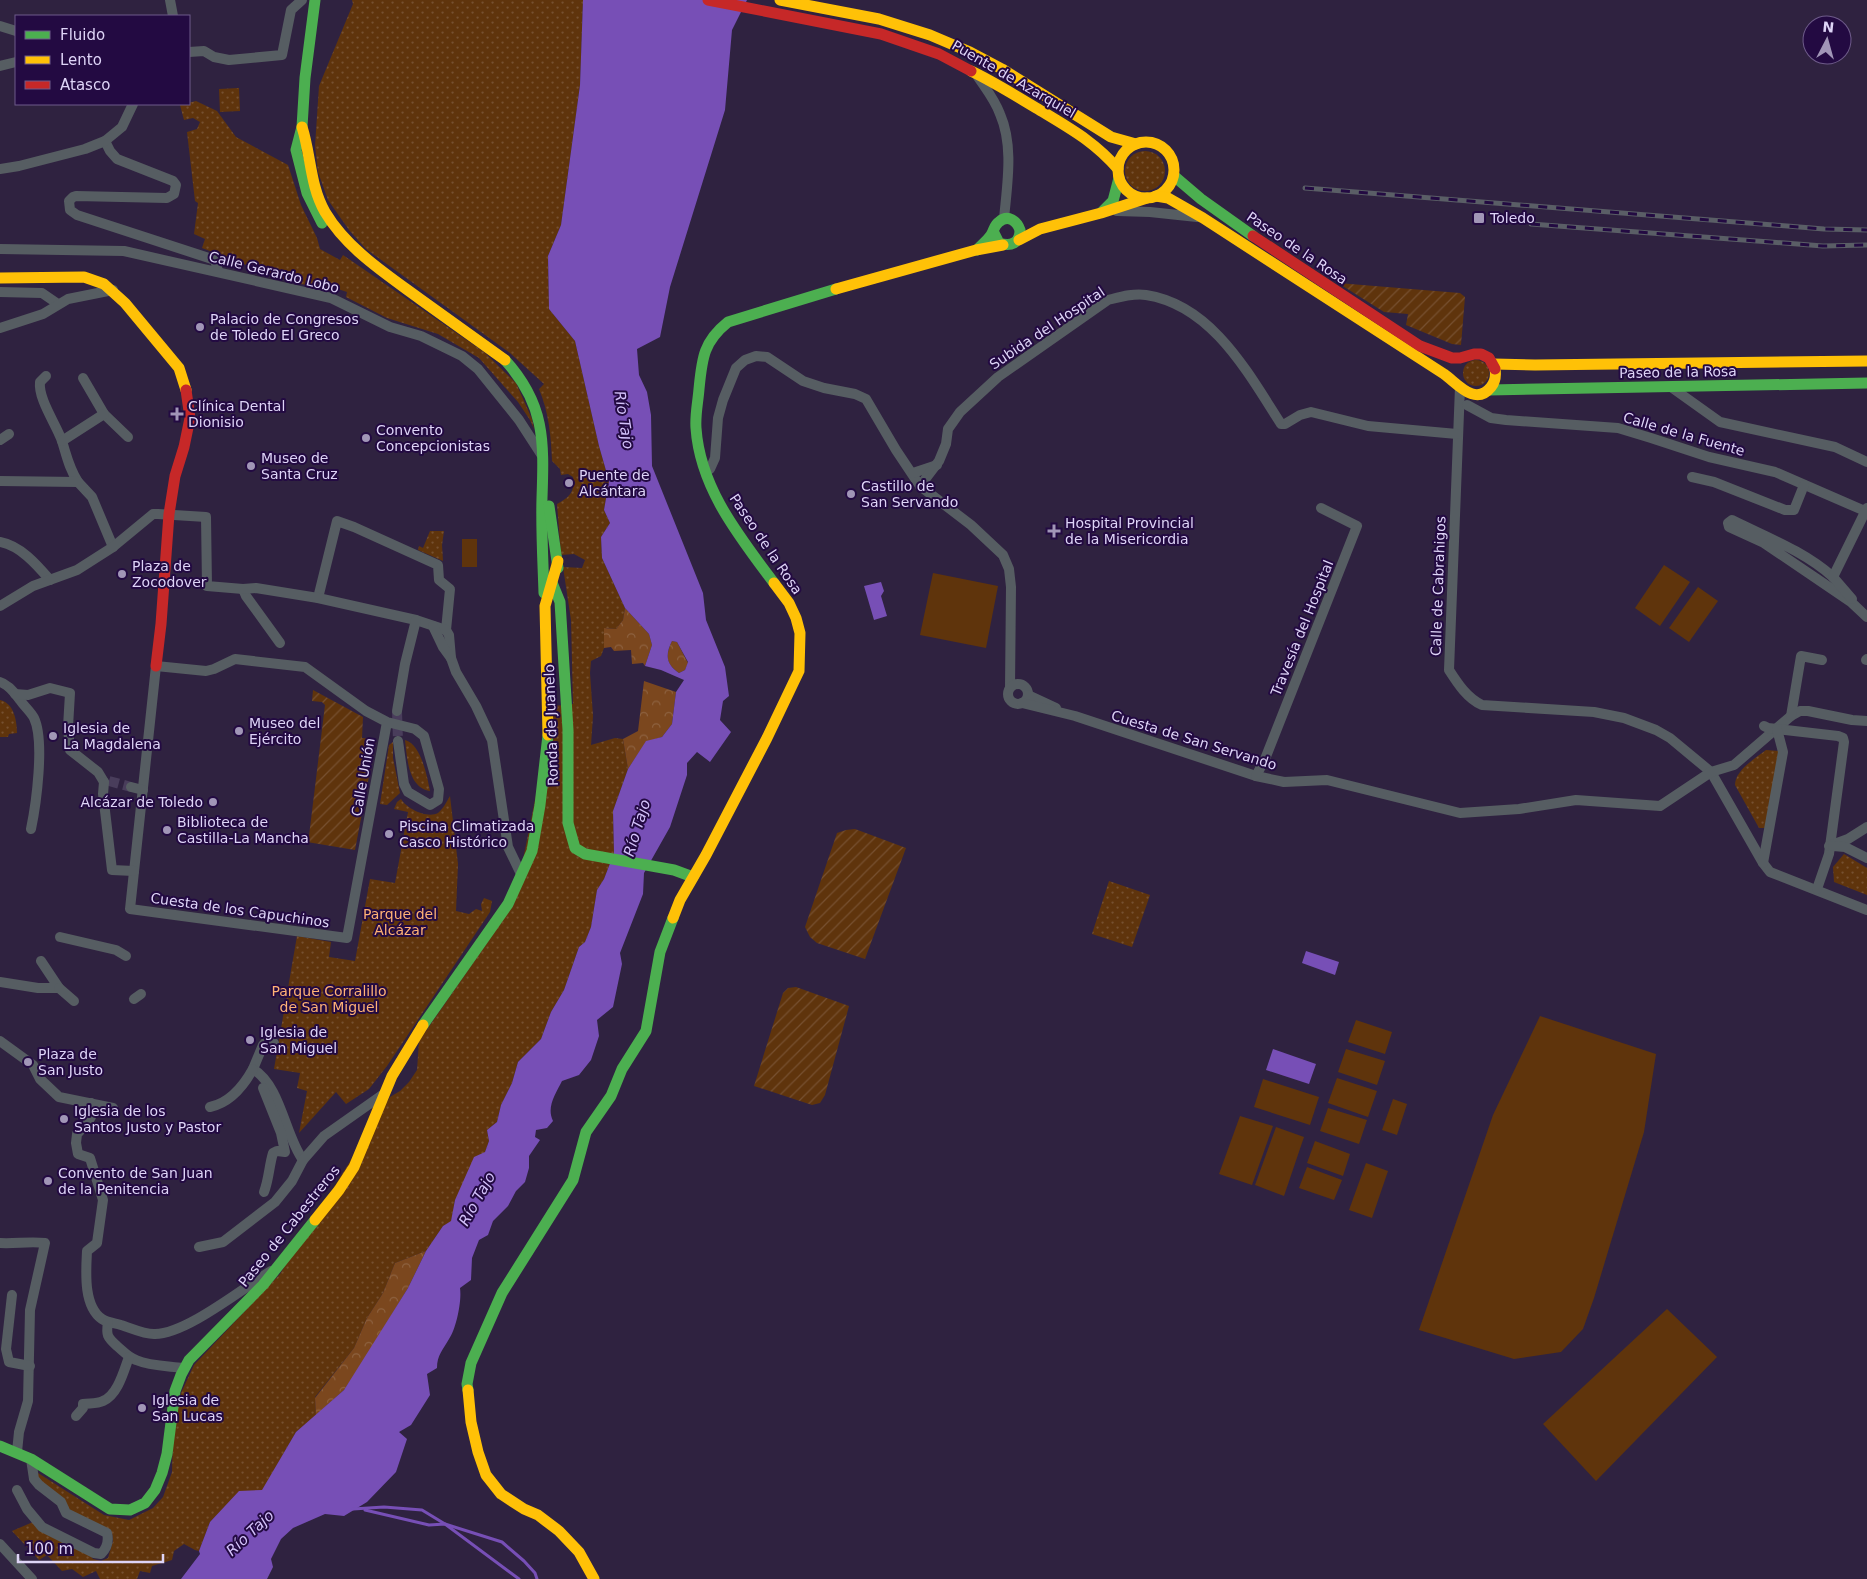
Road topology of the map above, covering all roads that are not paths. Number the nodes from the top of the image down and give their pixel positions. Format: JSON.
{"nodes":[{"id":1,"x":170,"y":0,"type":"edge"},
{"id":2,"x":302,"y":0,"type":"edge"},
{"id":3,"x":315,"y":0,"type":"edge"},
{"id":4,"x":322,"y":0,"type":"edge"},
{"id":5,"x":708,"y":0,"type":"edge"},
{"id":6,"x":780,"y":0,"type":"edge"},
{"id":7,"x":173,"y":15,"type":"edge"},
{"id":8,"x":314,"y":16,"type":"junction"},
{"id":9,"x":0,"y":26,"type":"edge"},
{"id":10,"x":15,"y":31,"type":"edge"},
{"id":11,"x":190,"y":52,"type":"edge"},
{"id":12,"x":15,"y":62,"type":"edge"},
{"id":13,"x":0,"y":66,"type":"edge"},
{"id":14,"x":975,"y":72,"type":"junction"},
{"id":15,"x":133,"y":105,"type":"edge"},
{"id":16,"x":302,"y":127,"type":"junction"},
{"id":17,"x":106,"y":141,"type":"junction"},
{"id":18,"x":1136,"y":144,"type":"junction"},
{"id":19,"x":0,"y":169,"type":"edge"},
{"id":20,"x":1119,"y":173,"type":"junction"},
{"id":21,"x":1174,"y":176,"type":"junction"},
{"id":22,"x":1151,"y":197,"type":"junction"},
{"id":23,"x":1105,"y":212,"type":"junction"},
{"id":24,"x":1204,"y":218,"type":"junction"},
{"id":25,"x":1004,"y":219,"type":"junction"},
{"id":26,"x":1017,"y":222,"type":"junction"},
{"id":27,"x":1040,"y":229,"type":"junction"},
{"id":28,"x":994,"y":233,"type":"junction"},
{"id":29,"x":1018,"y":240,"type":"junction"},
{"id":30,"x":1003,"y":245,"type":"junction"},
{"id":31,"x":0,"y":249,"type":"edge"},
{"id":32,"x":976,"y":250,"type":"junction"},
{"id":33,"x":218,"y":271,"type":"junction"},
{"id":34,"x":0,"y":278,"type":"edge"},
{"id":35,"x":112,"y":290,"type":"junction"},
{"id":36,"x":0,"y":292,"type":"edge"},
{"id":37,"x":424,"y":303,"type":"junction"},
{"id":38,"x":58,"y":304,"type":"junction"},
{"id":39,"x":0,"y":328,"type":"edge"},
{"id":40,"x":1464,"y":357,"type":"junction"},
{"id":41,"x":1867,"y":361,"type":"edge"},
{"id":42,"x":1494,"y":364,"type":"junction"},
{"id":43,"x":46,"y":376,"type":"dead end"},
{"id":44,"x":83,"y":378,"type":"dead end"},
{"id":45,"x":1867,"y":383,"type":"edge"},
{"id":46,"x":1459,"y":386,"type":"junction"},
{"id":47,"x":1671,"y":387,"type":"junction"},
{"id":48,"x":1489,"y":390,"type":"junction"},
{"id":49,"x":1470,"y":399,"type":"junction"},
{"id":50,"x":104,"y":414,"type":"junction"},
{"id":51,"x":1458,"y":430,"type":"junction"},
{"id":52,"x":9,"y":434,"type":"dead end"},
{"id":53,"x":128,"y":436,"type":"dead end"},
{"id":54,"x":0,"y":440,"type":"edge"},
{"id":55,"x":62,"y":441,"type":"junction"},
{"id":56,"x":543,"y":456,"type":"junction"},
{"id":57,"x":1867,"y":462,"type":"edge"},
{"id":58,"x":937,"y":464,"type":"junction"},
{"id":59,"x":705,"y":471,"type":"junction"},
{"id":60,"x":913,"y":473,"type":"junction"},
{"id":61,"x":1692,"y":477,"type":"dead end"},
{"id":62,"x":0,"y":481,"type":"edge"},
{"id":63,"x":78,"y":482,"type":"junction"},
{"id":64,"x":1804,"y":485,"type":"junction"},
{"id":65,"x":544,"y":486,"type":"junction"},
{"id":66,"x":920,"y":486,"type":"junction"},
{"id":67,"x":1321,"y":508,"type":"dead end"},
{"id":68,"x":1866,"y":511,"type":"edge"},
{"id":69,"x":169,"y":514,"type":"junction"},
{"id":70,"x":0,"y":542,"type":"edge"},
{"id":71,"x":114,"y":547,"type":"junction"},
{"id":72,"x":543,"y":560,"type":"junction"},
{"id":73,"x":558,"y":561,"type":"junction"},
{"id":74,"x":1833,"y":577,"type":"junction"},
{"id":75,"x":50,"y":580,"type":"junction"},
{"id":76,"x":552,"y":583,"type":"junction"},
{"id":77,"x":243,"y":589,"type":"junction"},
{"id":78,"x":318,"y":598,"type":"junction"},
{"id":79,"x":560,"y":602,"type":"junction"},
{"id":80,"x":1,"y":605,"type":"edge"},
{"id":81,"x":544,"y":606,"type":"junction"},
{"id":82,"x":1867,"y":617,"type":"edge"},
{"id":83,"x":416,"y":620,"type":"junction"},
{"id":84,"x":433,"y":626,"type":"junction"},
{"id":85,"x":448,"y":635,"type":"junction"},
{"id":86,"x":439,"y":639,"type":"junction"},
{"id":87,"x":280,"y":643,"type":"dead end"},
{"id":88,"x":451,"y":658,"type":"junction"},
{"id":89,"x":1822,"y":660,"type":"dead end"},
{"id":90,"x":156,"y":666,"type":"junction"},
{"id":91,"x":2,"y":683,"type":"edge"},
{"id":92,"x":1015,"y":685,"type":"junction"},
{"id":93,"x":15,"y":694,"type":"junction"},
{"id":94,"x":1025,"y":699,"type":"junction"},
{"id":95,"x":397,"y":712,"type":"tunnel mouth"},
{"id":96,"x":1075,"y":716,"type":"junction"},
{"id":97,"x":1791,"y":716,"type":"junction"},
{"id":98,"x":1867,"y":721,"type":"edge"},
{"id":99,"x":387,"y":722,"type":"junction"},
{"id":100,"x":1764,"y":726,"type":"dead end"},
{"id":101,"x":1778,"y":729,"type":"junction"},
{"id":102,"x":398,"y":741,"type":"tunnel mouth"},
{"id":103,"x":1711,"y":772,"type":"junction"},
{"id":104,"x":1256,"y":776,"type":"junction"},
{"id":105,"x":131,"y":787,"type":"tunnel mouth"},
{"id":106,"x":143,"y":790,"type":"junction"},
{"id":107,"x":1867,"y":828,"type":"edge"},
{"id":108,"x":31,"y":830,"type":"dead end"},
{"id":109,"x":1829,"y":846,"type":"junction"},
{"id":110,"x":1867,"y":858,"type":"edge"},
{"id":111,"x":1763,"y":863,"type":"junction"},
{"id":112,"x":134,"y":872,"type":"junction"},
{"id":113,"x":521,"y":874,"type":"junction"},
{"id":114,"x":693,"y":876,"type":"junction"},
{"id":115,"x":1817,"y":889,"type":"junction"},
{"id":116,"x":1867,"y":910,"type":"edge"},
{"id":117,"x":60,"y":937,"type":"dead end"},
{"id":118,"x":347,"y":938,"type":"joint"},
{"id":119,"x":126,"y":956,"type":"dead end"},
{"id":120,"x":41,"y":961,"type":"dead end"},
{"id":121,"x":0,"y":982,"type":"edge"},
{"id":122,"x":59,"y":988,"type":"junction"},
{"id":123,"x":74,"y":1001,"type":"dead end"},
{"id":124,"x":0,"y":1041,"type":"edge"},
{"id":125,"x":274,"y":1043,"type":"dead end"},
{"id":126,"x":257,"y":1072,"type":"junction"},
{"id":127,"x":386,"y":1092,"type":"junction"},
{"id":128,"x":91,"y":1103,"type":"junction"},
{"id":129,"x":210,"y":1107,"type":"dead end"},
{"id":130,"x":113,"y":1108,"type":"dead end"},
{"id":131,"x":303,"y":1160,"type":"junction"},
{"id":132,"x":264,"y":1192,"type":"dead end"},
{"id":133,"x":0,"y":1244,"type":"edge"},
{"id":134,"x":199,"y":1247,"type":"dead end"},
{"id":135,"x":278,"y":1267,"type":"junction"},
{"id":136,"x":12,"y":1295,"type":"dead end"},
{"id":137,"x":108,"y":1322,"type":"junction"},
{"id":138,"x":129,"y":1357,"type":"junction"},
{"id":139,"x":30,"y":1366,"type":"junction"},
{"id":140,"x":183,"y":1368,"type":"junction"},
{"id":141,"x":76,"y":1416,"type":"dead end"},
{"id":142,"x":0,"y":1446,"type":"edge"},
{"id":143,"x":17,"y":1452,"type":"junction"},
{"id":144,"x":31,"y":1459,"type":"junction"},
{"id":145,"x":17,"y":1490,"type":"dead end"},
{"id":146,"x":0,"y":1544,"type":"edge"},
{"id":147,"x":32,"y":1579,"type":"edge"},
{"id":148,"x":594,"y":1579,"type":"edge"}],
"edges":[{"from":1,"to":7,"type":"street"},
{"from":2,"to":11,"type":"street"},
{"from":3,"to":8,"type":"main road"},
{"from":4,"to":8,"type":"main road"},
{"from":5,"to":14,"type":"main road","name":"Puente de Azarquiel"},
{"from":6,"to":18,"type":"main road","name":"Puente de Azarquiel"},
{"from":8,"to":16,"type":"main road"},
{"from":9,"to":10,"type":"street"},
{"from":12,"to":13,"type":"street"},
{"from":14,"to":20,"type":"main road","name":"Puente de Azarquiel"},
{"from":14,"to":25,"type":"street"},
{"from":15,"to":17,"type":"street"},
{"from":16,"to":37,"type":"main road"},
{"from":16,"to":37,"type":"main road"},
{"from":17,"to":19,"type":"street"},
{"from":17,"to":33,"type":"street"},
{"from":18,"to":20,"type":"main road"},
{"from":18,"to":21,"type":"main road"},
{"from":20,"to":22,"type":"main road"},
{"from":20,"to":23,"type":"main road"},
{"from":21,"to":22,"type":"main road"},
{"from":21,"to":40,"type":"main road","name":"Paseo de la Rosa"},
{"from":22,"to":23,"type":"main road","name":"Paseo de la Rosa"},
{"from":22,"to":24,"type":"main road","name":"Paseo de la Rosa"},
{"from":23,"to":24,"type":"street","name":"Paseo de la Rosa"},
{"from":23,"to":27,"type":"main road","name":"Paseo de la Rosa"},
{"from":24,"to":46,"type":"main road","name":"Paseo de la Rosa"},
{"from":25,"to":26,"type":"main road"},
{"from":25,"to":28,"type":"main road","name":"Paseo de la Rosa"},
{"from":26,"to":27,"type":"main road"},
{"from":26,"to":29,"type":"main road"},
{"from":27,"to":29,"type":"main road","name":"Paseo de la Rosa"},
{"from":28,"to":30,"type":"main road"},
{"from":28,"to":32,"type":"main road","name":"Paseo de la Rosa"},
{"from":29,"to":30,"type":"main road","name":"Paseo de la Rosa"},
{"from":30,"to":32,"type":"main road","name":"Paseo de la Rosa"},
{"from":31,"to":33,"type":"street","name":"Calle Gerardo Lobo"},
{"from":32,"to":59,"type":"main road","name":"Paseo de la Rosa"},
{"from":33,"to":56,"type":"street","name":"Calle Gerardo Lobo"},
{"from":34,"to":35,"type":"main road"},
{"from":35,"to":38,"type":"street"},
{"from":35,"to":69,"type":"main road"},
{"from":36,"to":38,"type":"street"},
{"from":37,"to":56,"type":"main road"},
{"from":38,"to":39,"type":"street"},
{"from":40,"to":42,"type":"main road","name":"Paseo de la Rosa"},
{"from":40,"to":46,"type":"main road"},
{"from":41,"to":42,"type":"main road","name":"Paseo de la Rosa"},
{"from":42,"to":48,"type":"main road"},
{"from":43,"to":55,"type":"street"},
{"from":44,"to":50,"type":"street"},
{"from":45,"to":47,"type":"main road","name":"Paseo de la Rosa"},
{"from":46,"to":49,"type":"main road","name":"Paseo de la Rosa"},
{"from":46,"to":51,"type":"street","name":"Calle de Cabrahigos"},
{"from":47,"to":48,"type":"main road","name":"Paseo de la Rosa"},
{"from":47,"to":57,"type":"street"},
{"from":48,"to":49,"type":"main road","name":"Paseo de la Rosa"},
{"from":49,"to":51,"type":"street"},
{"from":49,"to":64,"type":"street","name":"Calle de la Fuente"},
{"from":50,"to":53,"type":"street"},
{"from":50,"to":55,"type":"street"},
{"from":51,"to":58,"type":"street","name":"Subida del Hospital"},
{"from":51,"to":103,"type":"street","name":"Calle de Cabrahigos"},
{"from":52,"to":54,"type":"street"},
{"from":55,"to":63,"type":"street"},
{"from":56,"to":65,"type":"main road"},
{"from":58,"to":60,"type":"street"},
{"from":58,"to":66,"type":"street"},
{"from":59,"to":60,"type":"street"},
{"from":59,"to":114,"type":"main road","name":"Paseo de la Rosa"},
{"from":60,"to":66,"type":"street"},
{"from":61,"to":64,"type":"street"},
{"from":62,"to":63,"type":"street"},
{"from":63,"to":71,"type":"street"},
{"from":64,"to":68,"type":"street","name":"Calle de la Fuente"},
{"from":65,"to":72,"type":"main road","name":"Paseo de Cabestreros"},
{"from":65,"to":73,"type":"main road"},
{"from":66,"to":92,"type":"street"},
{"from":67,"to":104,"type":"street","name":"Travesía del Hospital"},
{"from":68,"to":74,"type":"street"},
{"from":69,"to":71,"type":"street"},
{"from":69,"to":77,"type":"street"},
{"from":69,"to":90,"type":"main road"},
{"from":70,"to":75,"type":"street"},
{"from":71,"to":75,"type":"street"},
{"from":72,"to":76,"type":"main road","name":"Ronda de Juanelo"},
{"from":72,"to":81,"type":"main road","name":"Paseo de Cabestreros"},
{"from":73,"to":76,"type":"main road"},
{"from":73,"to":79,"type":"main road"},
{"from":74,"to":82,"type":"street"},
{"from":74,"to":82,"type":"street"},
{"from":75,"to":80,"type":"street"},
{"from":76,"to":79,"type":"main road","name":"Ronda de Juanelo"},
{"from":76,"to":81,"type":"main road"},
{"from":77,"to":78,"type":"street"},
{"from":77,"to":87,"type":"street"},
{"from":78,"to":83,"type":"street"},
{"from":78,"to":85,"type":"street"},
{"from":79,"to":114,"type":"main road","name":"Ronda de Juanelo"},
{"from":81,"to":113,"type":"main road","name":"Paseo de Cabestreros"},
{"from":83,"to":84,"type":"street"},
{"from":83,"to":95,"type":"street"},
{"from":84,"to":85,"type":"street"},
{"from":84,"to":86,"type":"street"},
{"from":85,"to":86,"type":"street"},
{"from":85,"to":88,"type":"street"},
{"from":86,"to":88,"type":"street"},
{"from":88,"to":113,"type":"street"},
{"from":89,"to":97,"type":"street"},
{"from":90,"to":99,"type":"street"},
{"from":90,"to":106,"type":"street"},
{"from":91,"to":93,"type":"street"},
{"from":92,"to":94,"type":"street"},
{"from":92,"to":94,"type":"street"},
{"from":93,"to":108,"type":"street"},
{"from":93,"to":112,"type":"street"},
{"from":94,"to":96,"type":"street"},
{"from":94,"to":96,"type":"street"},
{"from":96,"to":104,"type":"street","name":"Cuesta de San Servando"},
{"from":97,"to":98,"type":"street"},
{"from":97,"to":101,"type":"street","name":"Cuesta de San Servando"},
{"from":99,"to":102,"type":"street","name":"Calle Unión"},
{"from":99,"to":118,"type":"street","name":"Calle Unión"},
{"from":100,"to":101,"type":"street"},
{"from":101,"to":103,"type":"street","name":"Cuesta de San Servando"},
{"from":101,"to":109,"type":"street"},
{"from":101,"to":111,"type":"street"},
{"from":103,"to":104,"type":"street","name":"Cuesta de San Servando"},
{"from":103,"to":111,"type":"street"},
{"from":105,"to":106,"type":"street"},
{"from":106,"to":112,"type":"street"},
{"from":107,"to":109,"type":"street"},
{"from":109,"to":110,"type":"street"},
{"from":109,"to":115,"type":"street"},
{"from":111,"to":115,"type":"street"},
{"from":112,"to":118,"type":"street","name":"Cuesta de los Capuchinos"},
{"from":113,"to":127,"type":"main road","name":"Paseo de Cabestreros"},
{"from":114,"to":148,"type":"main road","name":"Paseo de la Rosa"},
{"from":115,"to":116,"type":"street"},
{"from":117,"to":119,"type":"street"},
{"from":120,"to":122,"type":"street"},
{"from":121,"to":122,"type":"street"},
{"from":122,"to":123,"type":"street"},
{"from":124,"to":128,"type":"street"},
{"from":125,"to":126,"type":"street"},
{"from":126,"to":129,"type":"street"},
{"from":126,"to":131,"type":"street"},
{"from":126,"to":132,"type":"street"},
{"from":127,"to":131,"type":"street"},
{"from":127,"to":135,"type":"main road","name":"Paseo de Cabestreros"},
{"from":128,"to":130,"type":"street"},
{"from":128,"to":137,"type":"street"},
{"from":131,"to":134,"type":"street"},
{"from":133,"to":139,"type":"street"},
{"from":135,"to":137,"type":"street"},
{"from":135,"to":140,"type":"main road","name":"Paseo de Cabestreros"},
{"from":136,"to":139,"type":"street"},
{"from":137,"to":138,"type":"street"},
{"from":138,"to":140,"type":"street"},
{"from":138,"to":141,"type":"street"},
{"from":139,"to":143,"type":"street"},
{"from":140,"to":144,"type":"main road","name":"Paseo de Cabestreros"},
{"from":142,"to":143,"type":"main road","name":"Paseo de Cabestreros"},
{"from":143,"to":144,"type":"main road","name":"Paseo de Cabestreros"},
{"from":144,"to":145,"type":"street"},
{"from":146,"to":147,"type":"street"}]}
